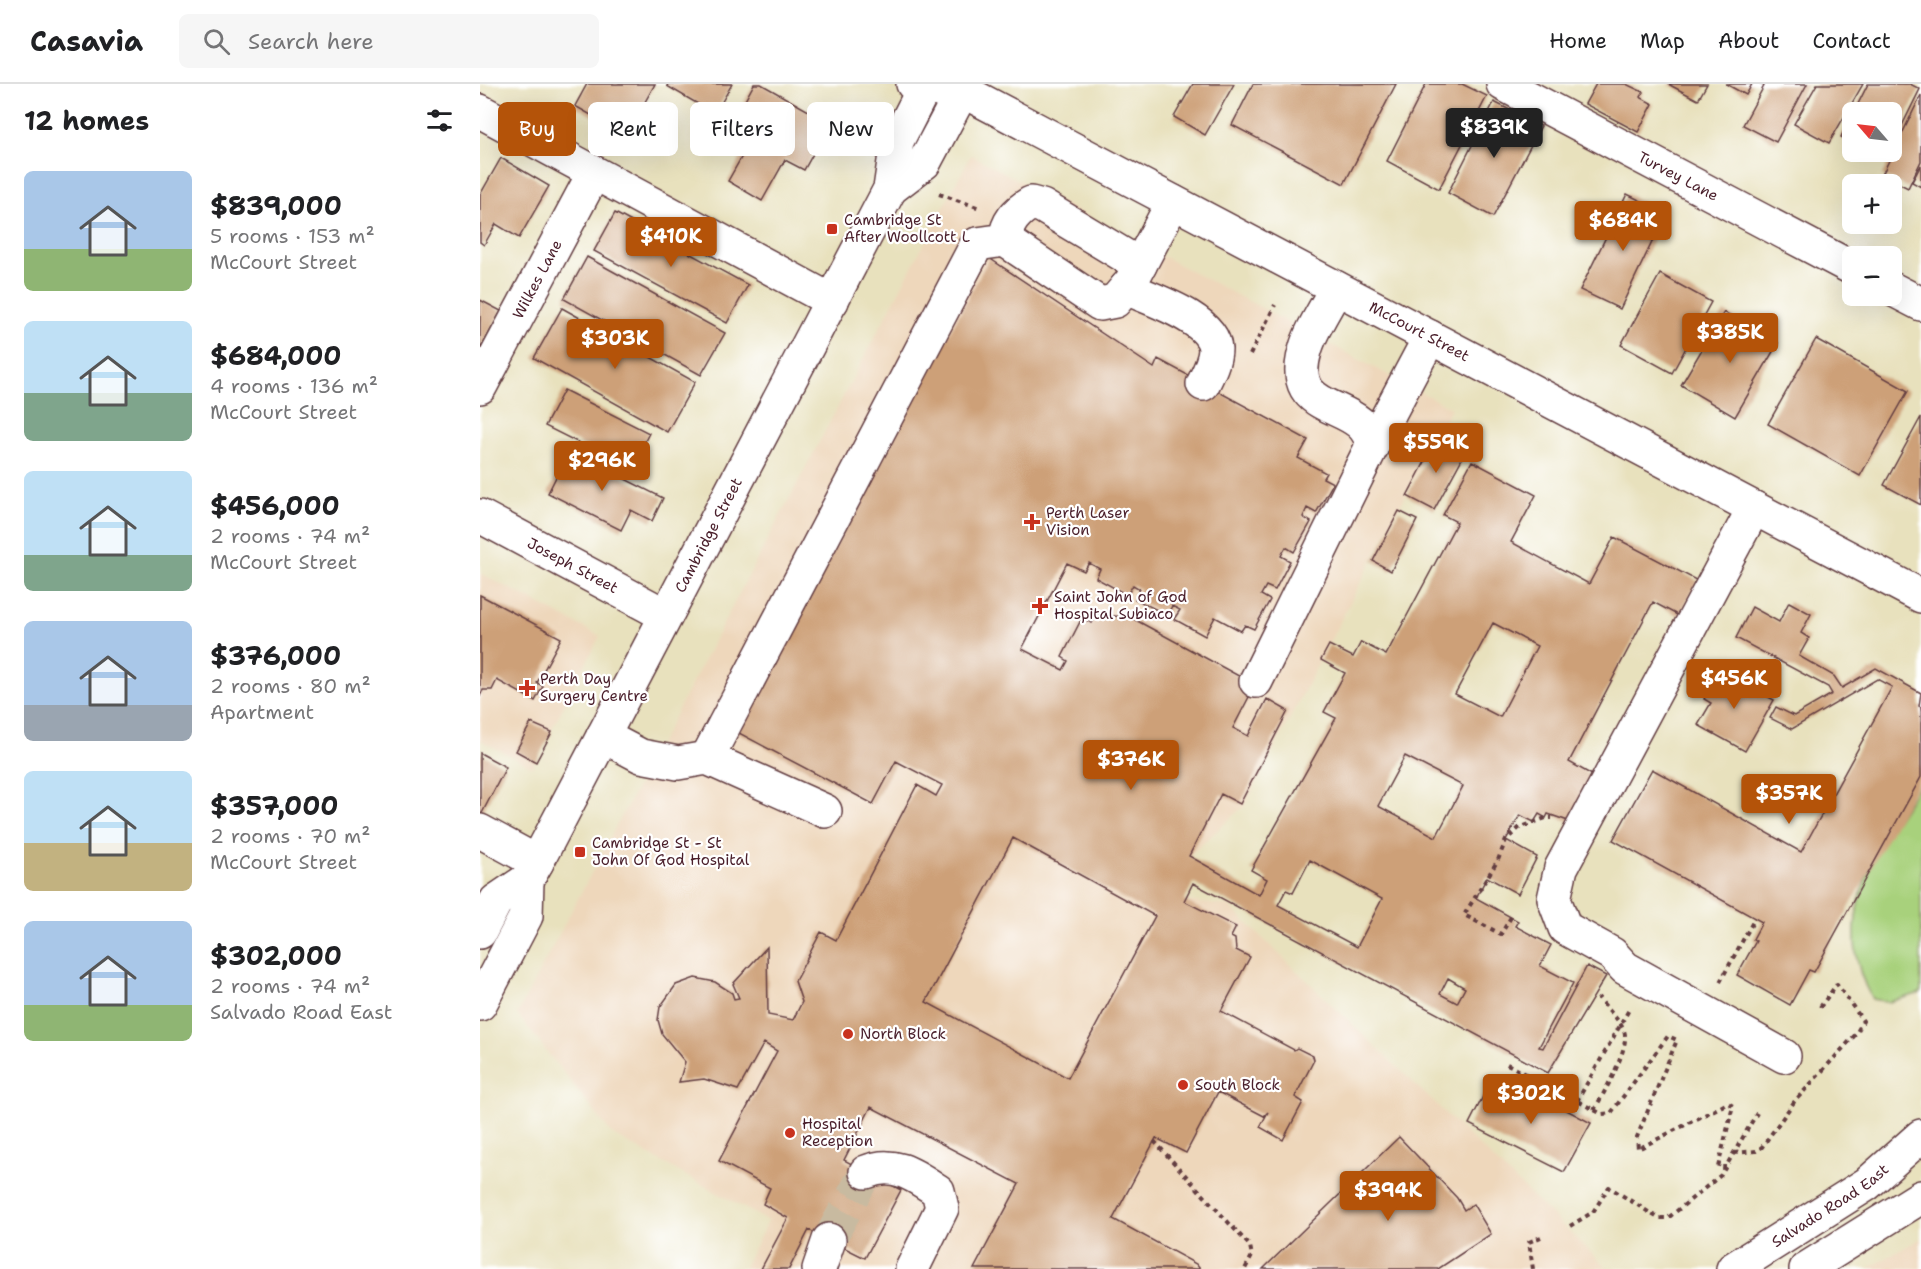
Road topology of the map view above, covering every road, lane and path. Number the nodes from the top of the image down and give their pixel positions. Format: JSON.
{"nodes":[{"id":1,"x":1503,"y":84,"type":"edge"},
{"id":2,"x":921,"y":86,"type":"edge"},
{"id":3,"x":964,"y":87,"type":"edge"},
{"id":4,"x":480,"y":111,"type":"edge"},
{"id":5,"x":594,"y":172,"type":"junction"},
{"id":6,"x":890,"y":189,"type":"junction"},
{"id":7,"x":938,"y":194,"type":"dead end"},
{"id":8,"x":1173,"y":202,"type":"junction"},
{"id":9,"x":982,"y":209,"type":"dead end"},
{"id":10,"x":1005,"y":240,"type":"junction"},
{"id":11,"x":1842,"y":263,"type":"edge"},
{"id":12,"x":1133,"y":276,"type":"junction"},
{"id":13,"x":1336,"y":288,"type":"junction"},
{"id":14,"x":1902,"y":294,"type":"edge"},
{"id":15,"x":832,"y":301,"type":"junction"},
{"id":16,"x":1921,"y":304,"type":"edge"},
{"id":17,"x":1275,"y":305,"type":"dead end"},
{"id":18,"x":1430,"y":337,"type":"junction"},
{"id":19,"x":1246,"y":363,"type":"dead end"},
{"id":20,"x":1203,"y":384,"type":"dead end"},
{"id":21,"x":480,"y":387,"type":"edge"},
{"id":22,"x":1372,"y":446,"type":"junction"},
{"id":23,"x":1754,"y":508,"type":"junction"},
{"id":24,"x":480,"y":516,"type":"edge"},
{"id":25,"x":1921,"y":596,"type":"edge"},
{"id":26,"x":665,"y":615,"type":"junction"},
{"id":27,"x":1256,"y":681,"type":"dead end"},
{"id":28,"x":603,"y":736,"type":"junction"},
{"id":29,"x":707,"y":758,"type":"junction"},
{"id":30,"x":825,"y":811,"type":"dead end"},
{"id":31,"x":480,"y":831,"type":"edge"},
{"id":32,"x":532,"y":871,"type":"junction"},
{"id":33,"x":1755,"y":918,"type":"dead end"},
{"id":34,"x":480,"y":932,"type":"edge"},
{"id":35,"x":1719,"y":983,"type":"dead end"},
{"id":36,"x":1598,"y":997,"type":"dead end"},
{"id":37,"x":480,"y":1004,"type":"edge"},
{"id":38,"x":1640,"y":1010,"type":"dead end"},
{"id":39,"x":1620,"y":1025,"type":"junction"},
{"id":40,"x":1784,"y":1056,"type":"dead end"},
{"id":41,"x":1507,"y":1064,"type":"dead end"},
{"id":42,"x":1577,"y":1101,"type":"junction"},
{"id":43,"x":1594,"y":1110,"type":"junction"},
{"id":44,"x":1757,"y":1113,"type":"dead end"},
{"id":45,"x":1921,"y":1136,"type":"edge"},
{"id":46,"x":1154,"y":1141,"type":"dead end"},
{"id":47,"x":1726,"y":1167,"type":"junction"},
{"id":48,"x":866,"y":1172,"type":"dead end"},
{"id":49,"x":1921,"y":1197,"type":"edge"},
{"id":50,"x":1570,"y":1226,"type":"dead end"},
{"id":51,"x":1541,"y":1237,"type":"dead end"},
{"id":52,"x":912,"y":1269,"type":"edge"},
{"id":53,"x":1245,"y":1269,"type":"edge"},
{"id":54,"x":1533,"y":1269,"type":"edge"},
{"id":55,"x":1733,"y":1269,"type":"edge"},
{"id":56,"x":1806,"y":1269,"type":"edge"}],
"edges":[{"from":1,"to":11,"type":"main road","name":"Turvey Lane"},
{"from":2,"to":3,"type":"main road","name":"McCourt Street"},
{"from":2,"to":6,"type":"main road","name":"Cambridge Street"},
{"from":3,"to":6,"type":"main road","name":"Cambridge Street"},
{"from":3,"to":8,"type":"main road","name":"McCourt Street"},
{"from":4,"to":5,"type":"main road"},
{"from":5,"to":15,"type":"main road"},
{"from":5,"to":21,"type":"main road","name":"Wilkes Lane"},
{"from":6,"to":15,"type":"main road","name":"Cambridge Street"},
{"from":7,"to":9,"type":"path"},
{"from":8,"to":12,"type":"main road"},
{"from":8,"to":13,"type":"main road","name":"McCourt Street"},
{"from":10,"to":12,"type":"main road"},
{"from":10,"to":12,"type":"main road"},
{"from":10,"to":29,"type":"main road"},
{"from":12,"to":20,"type":"main road"},
{"from":13,"to":18,"type":"main road","name":"McCourt Street"},
{"from":13,"to":22,"type":"main road"},
{"from":14,"to":16,"type":"main road"},
{"from":15,"to":26,"type":"main road","name":"Cambridge Street"},
{"from":17,"to":19,"type":"path"},
{"from":18,"to":22,"type":"main road"},
{"from":18,"to":23,"type":"main road","name":"McCourt Street"},
{"from":22,"to":27,"type":"main road"},
{"from":23,"to":25,"type":"main road","name":"McCourt Street"},
{"from":23,"to":40,"type":"main road"},
{"from":24,"to":26,"type":"main road","name":"Joseph Street"},
{"from":26,"to":28,"type":"main road","name":"Cambridge Street"},
{"from":28,"to":29,"type":"main road"},
{"from":28,"to":32,"type":"main road","name":"Cambridge Street"},
{"from":29,"to":30,"type":"main road"},
{"from":31,"to":32,"type":"main road"},
{"from":32,"to":34,"type":"main road","name":"Cambridge Street"},
{"from":32,"to":37,"type":"main road","name":"Cambridge Street"},
{"from":33,"to":35,"type":"path"},
{"from":36,"to":39,"type":"path"},
{"from":38,"to":39,"type":"path"},
{"from":39,"to":42,"type":"path"},
{"from":39,"to":43,"type":"path"},
{"from":41,"to":42,"type":"path"},
{"from":42,"to":43,"type":"path"},
{"from":43,"to":47,"type":"path"},
{"from":44,"to":47,"type":"path"},
{"from":45,"to":55,"type":"main road","name":"Salvado Road East"},
{"from":46,"to":53,"type":"path"},
{"from":47,"to":50,"type":"path"},
{"from":48,"to":52,"type":"main road"},
{"from":49,"to":56,"type":"main road"},
{"from":51,"to":54,"type":"path"}]}
